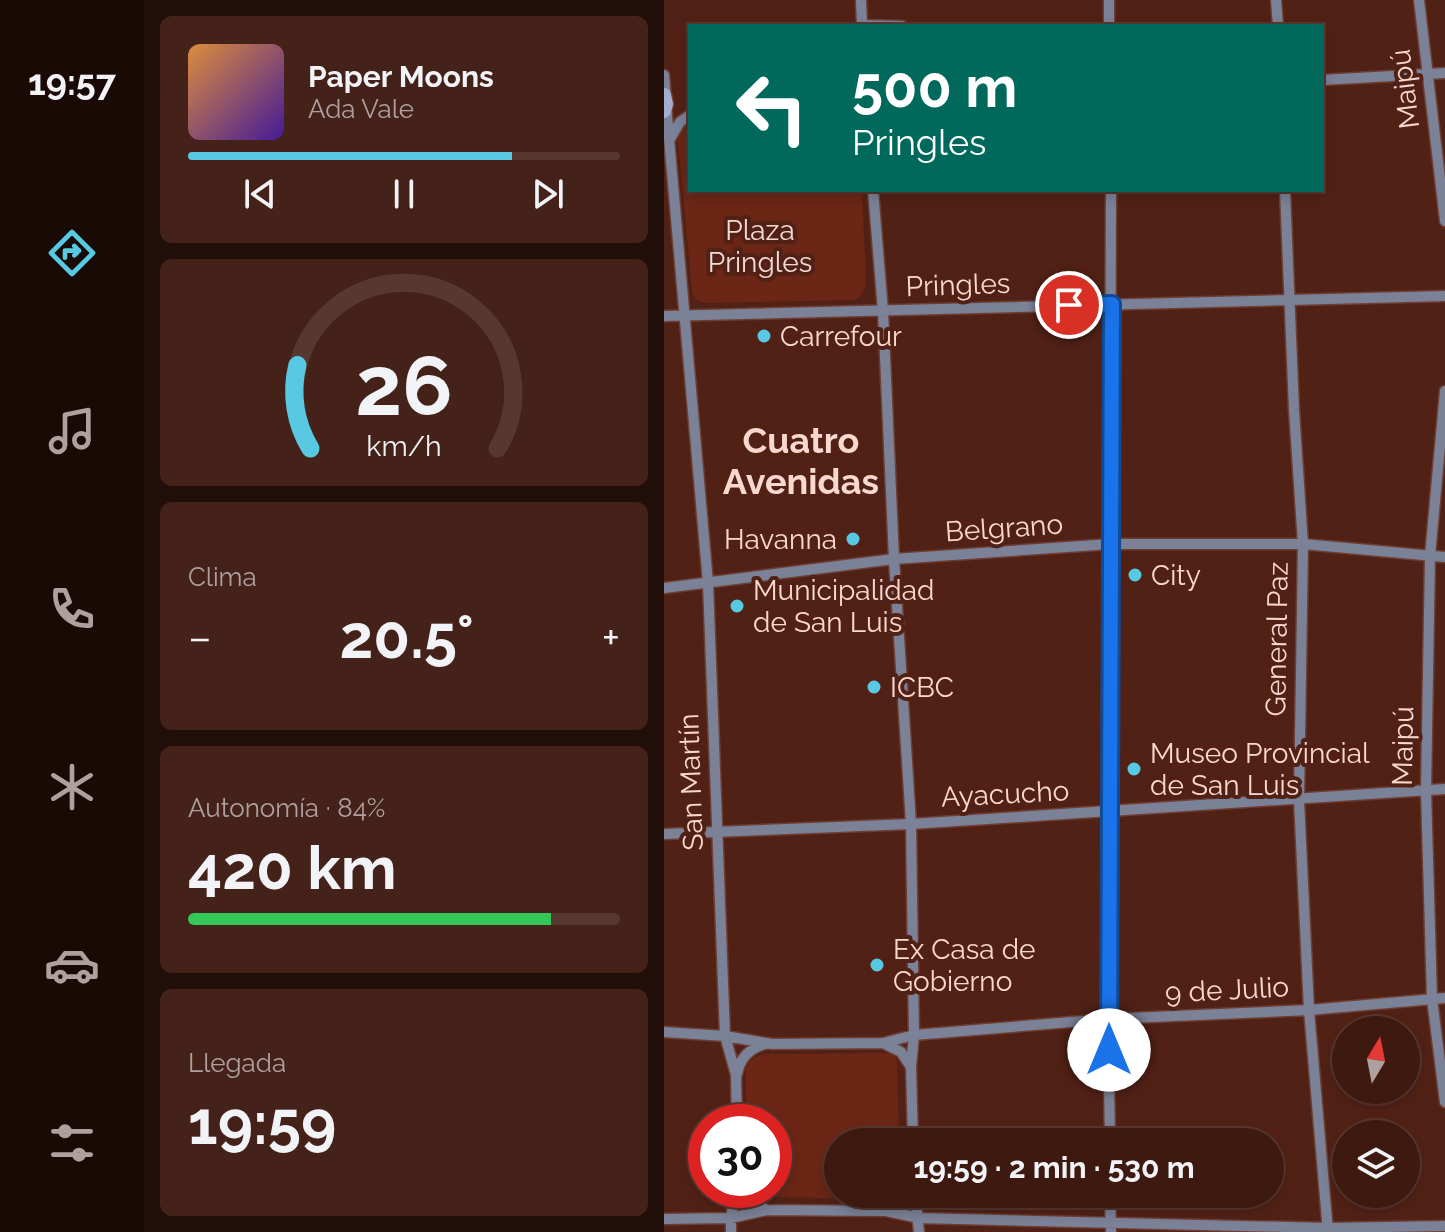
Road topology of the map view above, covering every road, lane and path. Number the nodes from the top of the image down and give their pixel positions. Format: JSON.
{"nodes":[{"id":1,"x":861,"y":0,"type":"edge"},
{"id":2,"x":1109,"y":0,"type":"edge"},
{"id":3,"x":1276,"y":0,"type":"edge"},
{"id":4,"x":1419,"y":0,"type":"edge"},
{"id":5,"x":862,"y":24,"type":"edge"},
{"id":6,"x":1109,"y":24,"type":"edge"},
{"id":7,"x":1278,"y":24,"type":"edge"},
{"id":8,"x":1445,"y":73,"type":"edge"},
{"id":9,"x":1428,"y":74,"type":"junction"},
{"id":10,"x":664,"y":75,"type":"edge"},
{"id":11,"x":1324,"y":80,"type":"edge"},
{"id":12,"x":665,"y":106,"type":"edge"},
{"id":13,"x":688,"y":113,"type":"edge"},
{"id":14,"x":688,"y":116,"type":"edge"},
{"id":15,"x":669,"y":141,"type":"junction"},
{"id":16,"x":873,"y":192,"type":"edge"},
{"id":17,"x":1111,"y":192,"type":"edge"},
{"id":18,"x":1285,"y":192,"type":"edge"},
{"id":19,"x":1445,"y":221,"type":"edge"},
{"id":20,"x":1445,"y":296,"type":"edge"},
{"id":21,"x":1289,"y":301,"type":"junction"},
{"id":22,"x":1112,"y":304,"type":"junction"},
{"id":23,"x":883,"y":311,"type":"junction"},
{"id":24,"x":664,"y":316,"type":"edge"},
{"id":25,"x":685,"y":316,"type":"junction"},
{"id":26,"x":1445,"y":391,"type":"edge"},
{"id":27,"x":1111,"y":544,"type":"junction"},
{"id":28,"x":1303,"y":544,"type":"junction"},
{"id":29,"x":1430,"y":556,"type":"junction"},
{"id":30,"x":1445,"y":557,"type":"edge"},
{"id":31,"x":894,"y":559,"type":"junction"},
{"id":32,"x":708,"y":583,"type":"junction"},
{"id":33,"x":664,"y":588,"type":"edge"},
{"id":34,"x":1445,"y":789,"type":"edge"},
{"id":35,"x":1426,"y":791,"type":"junction"},
{"id":36,"x":1299,"y":800,"type":"junction"},
{"id":37,"x":1109,"y":812,"type":"junction"},
{"id":38,"x":911,"y":824,"type":"junction"},
{"id":39,"x":717,"y":833,"type":"junction"},
{"id":40,"x":664,"y":834,"type":"edge"},
{"id":41,"x":1445,"y":998,"type":"edge"},
{"id":42,"x":1432,"y":999,"type":"junction"},
{"id":43,"x":1309,"y":1010,"type":"junction"},
{"id":44,"x":1108,"y":1019,"type":"junction"},
{"id":45,"x":664,"y":1032,"type":"edge"},
{"id":46,"x":914,"y":1035,"type":"junction"},
{"id":47,"x":725,"y":1036,"type":"junction"},
{"id":48,"x":883,"y":1043,"type":"junction"},
{"id":49,"x":772,"y":1044,"type":"junction"},
{"id":50,"x":911,"y":1067,"type":"junction"},
{"id":51,"x":736,"y":1075,"type":"junction"},
{"id":52,"x":1445,"y":1102,"type":"edge"},
{"id":53,"x":737,"y":1104,"type":"edge"},
{"id":54,"x":913,"y":1128,"type":"edge"},
{"id":55,"x":1110,"y":1128,"type":"edge"},
{"id":56,"x":734,"y":1208,"type":"edge"},
{"id":57,"x":763,"y":1208,"type":"edge"},
{"id":58,"x":892,"y":1208,"type":"edge"},
{"id":59,"x":917,"y":1208,"type":"edge"},
{"id":60,"x":767,"y":1210,"type":"junction"},
{"id":61,"x":886,"y":1211,"type":"junction"},
{"id":62,"x":731,"y":1218,"type":"junction"},
{"id":63,"x":919,"y":1218,"type":"junction"},
{"id":64,"x":664,"y":1219,"type":"edge"},
{"id":65,"x":1445,"y":1226,"type":"edge"},
{"id":66,"x":1111,"y":1227,"type":"edge"},
{"id":67,"x":1328,"y":1230,"type":"edge"},
{"id":68,"x":731,"y":1232,"type":"edge"},
{"id":69,"x":919,"y":1232,"type":"edge"}],
"edges":[{"from":1,"to":5,"type":"street"},
{"from":2,"to":6,"type":"street"},
{"from":3,"to":7,"type":"street"},
{"from":4,"to":9,"type":"street","name":"Maipú"},
{"from":8,"to":9,"type":"street"},
{"from":9,"to":11,"type":"street"},
{"from":9,"to":19,"type":"street","name":"Maipú"},
{"from":10,"to":12,"type":"street","name":"San Martín"},
{"from":12,"to":13,"type":"street"},
{"from":12,"to":15,"type":"street","name":"San Martín"},
{"from":14,"to":15,"type":"street"},
{"from":15,"to":25,"type":"street","name":"San Martín"},
{"from":16,"to":23,"type":"street"},
{"from":17,"to":22,"type":"street"},
{"from":18,"to":21,"type":"street","name":"General Paz"},
{"from":20,"to":21,"type":"street","name":"Pringles"},
{"from":21,"to":22,"type":"street","name":"Pringles"},
{"from":21,"to":28,"type":"street","name":"General Paz"},
{"from":22,"to":23,"type":"street","name":"Pringles"},
{"from":22,"to":27,"type":"street"},
{"from":23,"to":25,"type":"street","name":"Pringles"},
{"from":23,"to":31,"type":"street"},
{"from":24,"to":25,"type":"street","name":"Pringles"},
{"from":25,"to":32,"type":"street","name":"San Martín"},
{"from":26,"to":29,"type":"street","name":"Maipú"},
{"from":27,"to":28,"type":"street","name":"Belgrano"},
{"from":27,"to":31,"type":"street","name":"Belgrano"},
{"from":27,"to":37,"type":"street"},
{"from":28,"to":29,"type":"street","name":"Belgrano"},
{"from":28,"to":36,"type":"street","name":"General Paz"},
{"from":29,"to":30,"type":"street","name":"Belgrano"},
{"from":29,"to":35,"type":"street","name":"Maipú"},
{"from":31,"to":32,"type":"street","name":"Belgrano"},
{"from":31,"to":38,"type":"street"},
{"from":32,"to":33,"type":"street","name":"Belgrano"},
{"from":32,"to":39,"type":"street","name":"San Martín"},
{"from":34,"to":35,"type":"street","name":"Ayacucho"},
{"from":35,"to":36,"type":"street","name":"Ayacucho"},
{"from":35,"to":42,"type":"street","name":"Maipú"},
{"from":36,"to":37,"type":"street","name":"Ayacucho"},
{"from":36,"to":43,"type":"street","name":"General Paz"},
{"from":37,"to":38,"type":"street","name":"Ayacucho"},
{"from":37,"to":44,"type":"street"},
{"from":38,"to":39,"type":"street","name":"Ayacucho"},
{"from":38,"to":46,"type":"street"},
{"from":39,"to":40,"type":"street","name":"Ayacucho"},
{"from":39,"to":47,"type":"street","name":"San Martín"},
{"from":41,"to":42,"type":"street","name":"9 de Julio"},
{"from":42,"to":43,"type":"street","name":"9 de Julio"},
{"from":42,"to":52,"type":"street","name":"Maipú"},
{"from":43,"to":44,"type":"street","name":"9 de Julio"},
{"from":43,"to":67,"type":"street","name":"General Paz"},
{"from":44,"to":46,"type":"street","name":"9 de Julio"},
{"from":44,"to":55,"type":"street"},
{"from":45,"to":47,"type":"street","name":"9 de Julio"},
{"from":46,"to":48,"type":"street","name":"9 de Julio"},
{"from":46,"to":50,"type":"street"},
{"from":47,"to":49,"type":"street","name":"9 de Julio"},
{"from":47,"to":51,"type":"street","name":"San Martín"},
{"from":48,"to":49,"type":"street","name":"9 de Julio"},
{"from":48,"to":50,"type":"street"},
{"from":49,"to":51,"type":"street"},
{"from":50,"to":54,"type":"street"},
{"from":51,"to":53,"type":"street","name":"San Martín"},
{"from":56,"to":62,"type":"street"},
{"from":57,"to":60,"type":"street"},
{"from":58,"to":61,"type":"street"},
{"from":59,"to":63,"type":"street"},
{"from":60,"to":61,"type":"street"},
{"from":60,"to":62,"type":"street"},
{"from":61,"to":63,"type":"street"},
{"from":62,"to":64,"type":"street"},
{"from":62,"to":68,"type":"street"},
{"from":63,"to":66,"type":"street"},
{"from":63,"to":69,"type":"street"},
{"from":65,"to":67,"type":"street"},
{"from":66,"to":67,"type":"street"}]}
